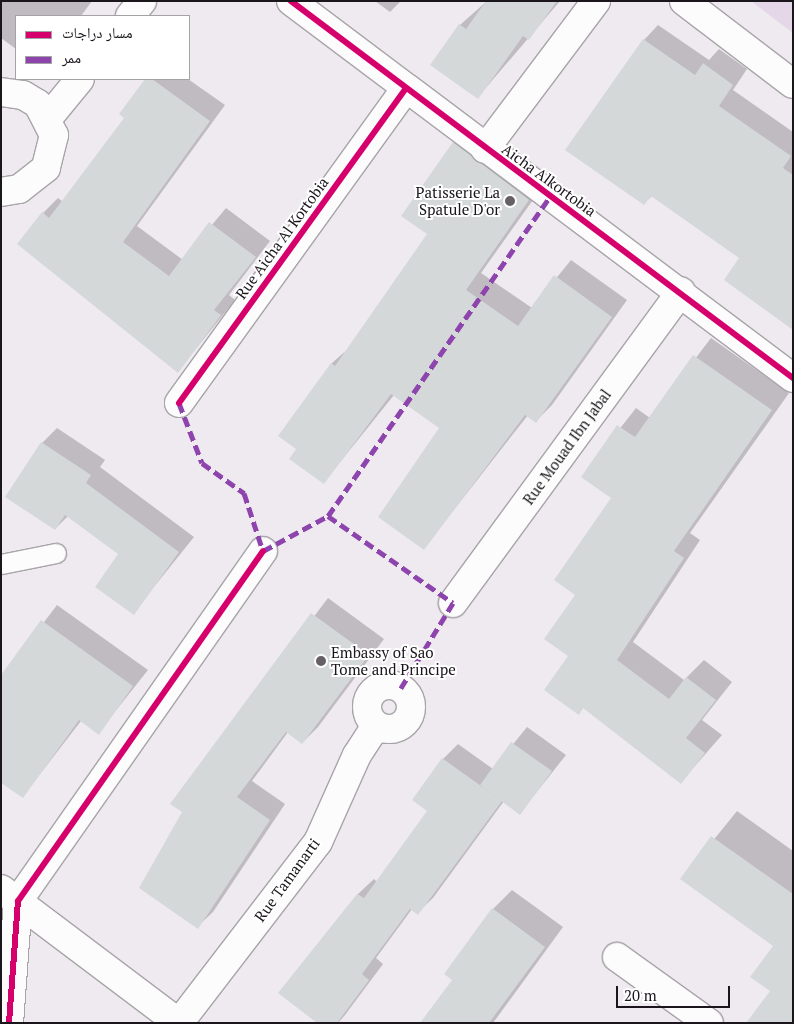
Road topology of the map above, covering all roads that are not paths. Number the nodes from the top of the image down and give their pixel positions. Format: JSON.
{"nodes":[{"id":1,"x":142,"y":1,"type":"edge"},
{"id":2,"x":291,"y":1,"type":"edge"},
{"id":3,"x":596,"y":1,"type":"edge"},
{"id":4,"x":684,"y":1,"type":"edge"},
{"id":5,"x":131,"y":15,"type":"edge"},
{"id":6,"x":79,"y":80,"type":"edge"},
{"id":7,"x":793,"y":84,"type":"edge"},
{"id":8,"x":406,"y":88,"type":"junction"},
{"id":9,"x":1,"y":92,"type":"edge"},
{"id":10,"x":48,"y":118,"type":"junction"},
{"id":11,"x":485,"y":149,"type":"junction"},
{"id":12,"x":1,"y":192,"type":"edge"},
{"id":13,"x":681,"y":292,"type":"junction"},
{"id":14,"x":793,"y":378,"type":"edge"},
{"id":15,"x":179,"y":403,"type":"dead end"},
{"id":16,"x":263,"y":551,"type":"dead end"},
{"id":17,"x":56,"y":553,"type":"dead end"},
{"id":18,"x":1,"y":564,"type":"edge"},
{"id":19,"x":453,"y":603,"type":"dead end"},
{"id":20,"x":376,"y":726,"type":"dead end"},
{"id":21,"x":10,"y":895,"type":"edge"},
{"id":22,"x":617,"y":957,"type":"dead end"},
{"id":23,"x":8,"y":1023,"type":"edge"},
{"id":24,"x":179,"y":1023,"type":"edge"},
{"id":25,"x":709,"y":1023,"type":"edge"}],
"edges":[{"from":1,"to":5,"type":"street"},
{"from":2,"to":8,"type":"street","name":"Aicha Alkortobia"},
{"from":3,"to":11,"type":"street"},
{"from":4,"to":7,"type":"street"},
{"from":6,"to":10,"type":"street"},
{"from":8,"to":11,"type":"street","name":"Aicha Alkortobia"},
{"from":8,"to":15,"type":"street","name":"Rue Aicha Al Kortobia"},
{"from":9,"to":10,"type":"street"},
{"from":10,"to":12,"type":"street"},
{"from":11,"to":13,"type":"street","name":"Aicha Alkortobia"},
{"from":13,"to":14,"type":"street","name":"Aicha Alkortobia"},
{"from":13,"to":19,"type":"street","name":"Rue Mouad Ibn Jabal"},
{"from":16,"to":21,"type":"street"},
{"from":17,"to":18,"type":"lane"},
{"from":20,"to":24,"type":"street","name":"Rue Tamanarti"},
{"from":21,"to":23,"type":"street"},
{"from":21,"to":24,"type":"street"},
{"from":22,"to":25,"type":"street"}]}
